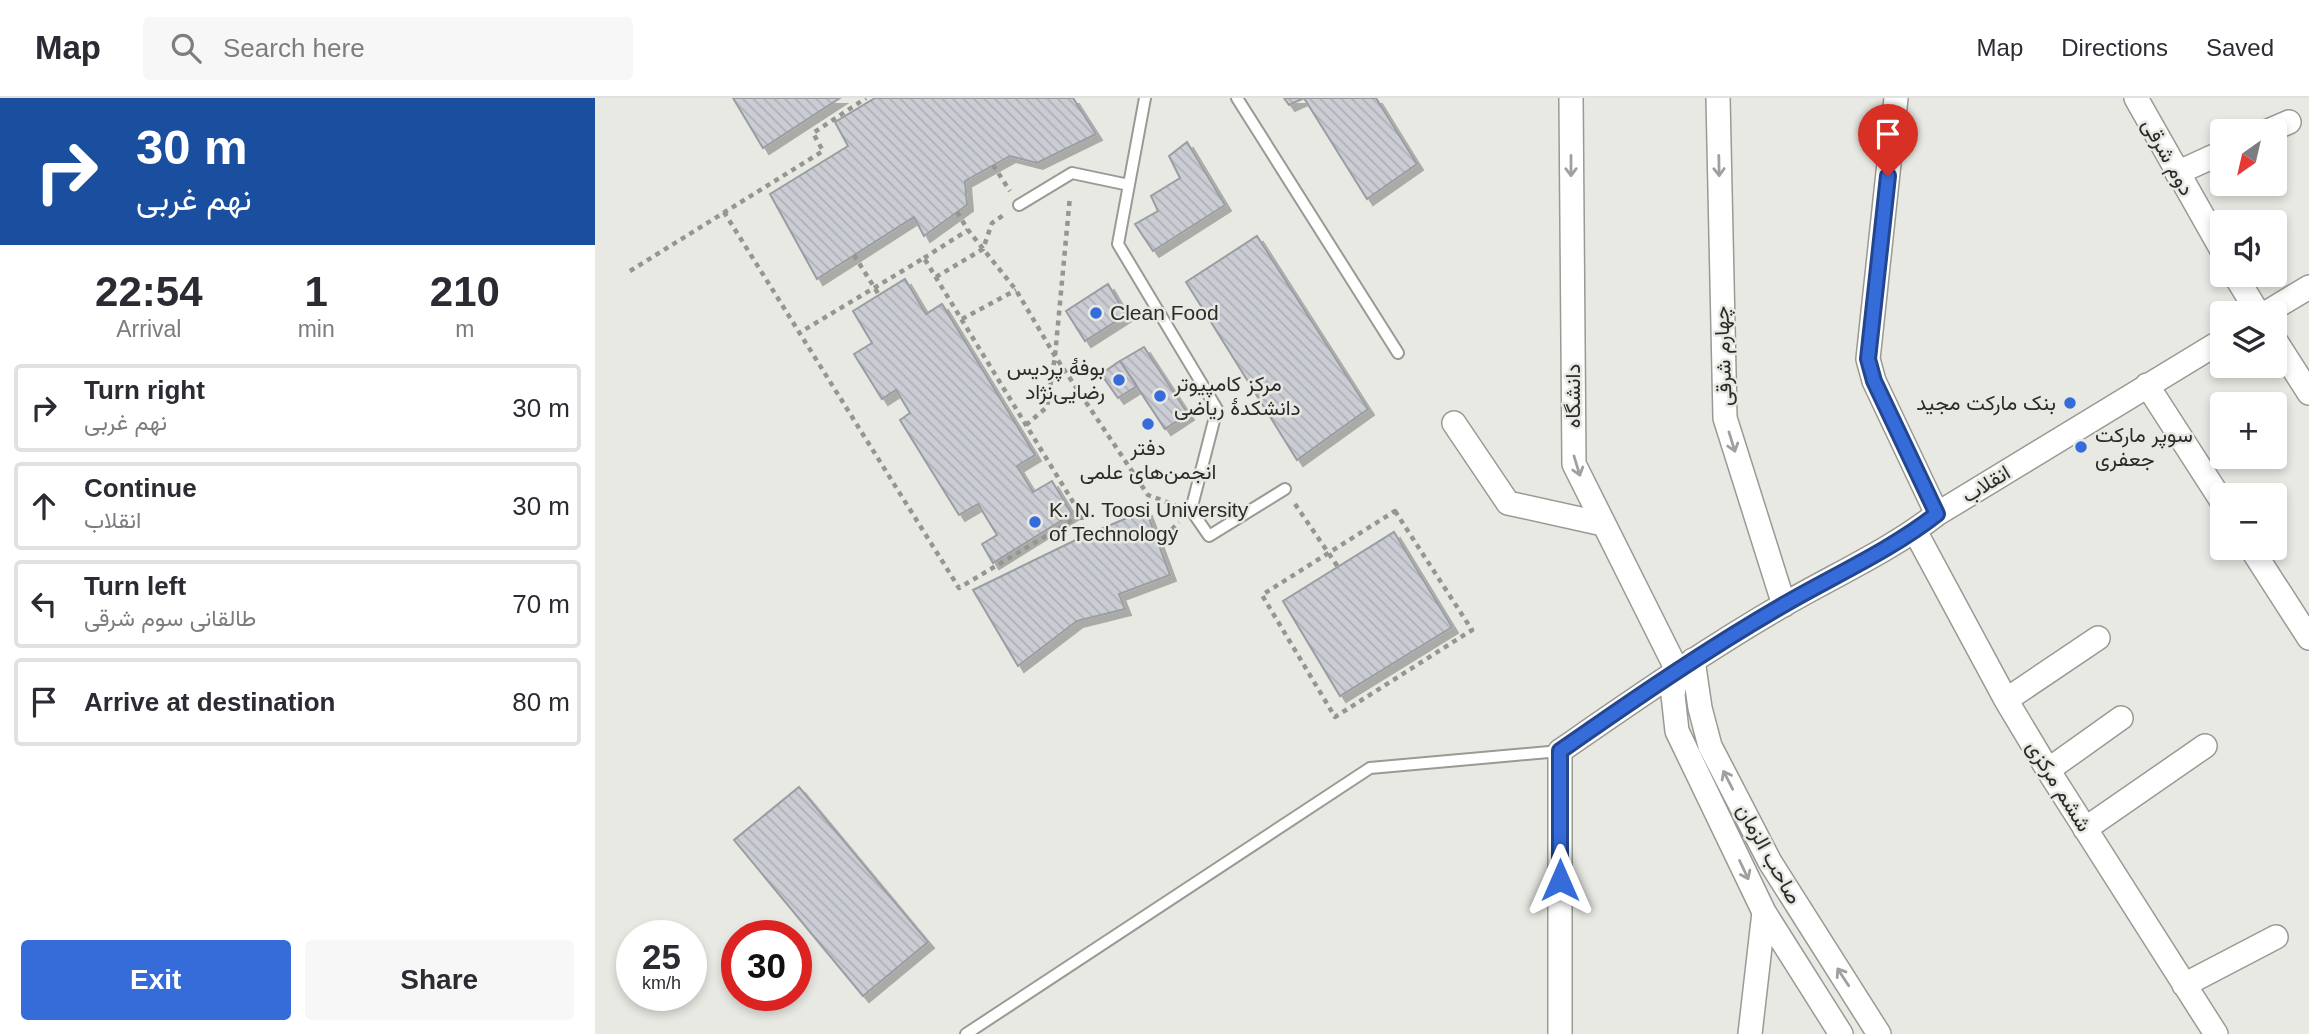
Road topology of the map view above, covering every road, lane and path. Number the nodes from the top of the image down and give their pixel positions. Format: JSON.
{"nodes":[{"id":1,"x":866,"y":98,"type":"edge"},
{"id":2,"x":1145,"y":98,"type":"edge"},
{"id":3,"x":1237,"y":98,"type":"edge"},
{"id":4,"x":1571,"y":98,"type":"edge"},
{"id":5,"x":1718,"y":98,"type":"edge"},
{"id":6,"x":1896,"y":98,"type":"edge"},
{"id":7,"x":2136,"y":98,"type":"edge"},
{"id":8,"x":2210,"y":158,"type":"edge"},
{"id":9,"x":993,"y":165,"type":"dead end"},
{"id":10,"x":1072,"y":173,"type":"junction"},
{"id":11,"x":2177,"y":173,"type":"junction"},
{"id":12,"x":1129,"y":185,"type":"junction"},
{"id":13,"x":1019,"y":205,"type":"joint"},
{"id":14,"x":725,"y":212,"type":"junction"},
{"id":15,"x":957,"y":212,"type":"dead end"},
{"id":16,"x":992,"y":223,"type":"dead end"},
{"id":17,"x":968,"y":230,"type":"junction"},
{"id":18,"x":2210,"y":230,"type":"edge"},
{"id":19,"x":983,"y":248,"type":"junction"},
{"id":20,"x":854,"y":255,"type":"dead end"},
{"id":21,"x":924,"y":258,"type":"junction"},
{"id":22,"x":630,"y":271,"type":"dead end"},
{"id":23,"x":936,"y":277,"type":"junction"},
{"id":24,"x":2309,"y":287,"type":"edge"},
{"id":25,"x":1016,"y":290,"type":"junction"},
{"id":26,"x":879,"y":295,"type":"dead end"},
{"id":27,"x":2286,"y":301,"type":"edge"},
{"id":28,"x":962,"y":319,"type":"junction"},
{"id":29,"x":799,"y":333,"type":"junction"},
{"id":30,"x":2210,"y":348,"type":"edge"},
{"id":31,"x":1398,"y":354,"type":"dead end"},
{"id":32,"x":1055,"y":356,"type":"junction"},
{"id":33,"x":2287,"y":359,"type":"edge"},
{"id":34,"x":2147,"y":385,"type":"junction"},
{"id":35,"x":2309,"y":393,"type":"edge"},
{"id":36,"x":1454,"y":423,"type":"dead end"},
{"id":37,"x":1026,"y":425,"type":"junction"},
{"id":38,"x":2210,"y":483,"type":"edge"},
{"id":39,"x":1285,"y":489,"type":"joint"},
{"id":40,"x":1191,"y":510,"type":"junction"},
{"id":41,"x":1937,"y":514,"type":"junction"},
{"id":42,"x":1081,"y":515,"type":"junction"},
{"id":43,"x":1603,"y":524,"type":"junction"},
{"id":44,"x":1915,"y":531,"type":"junction"},
{"id":45,"x":1084,"y":536,"type":"dead end"},
{"id":46,"x":1159,"y":544,"type":"dead end"},
{"id":47,"x":1329,"y":552,"type":"junction"},
{"id":48,"x":2259,"y":560,"type":"edge"},
{"id":49,"x":1338,"y":567,"type":"dead end"},
{"id":50,"x":1784,"y":605,"type":"junction"},
{"id":51,"x":2098,"y":638,"type":"dead end"},
{"id":52,"x":2309,"y":638,"type":"edge"},
{"id":53,"x":1685,"y":665,"type":"junction"},
{"id":54,"x":2006,"y":700,"type":"junction"},
{"id":55,"x":2121,"y":718,"type":"dead end"},
{"id":56,"x":2206,"y":746,"type":"dead end"},
{"id":57,"x":1560,"y":751,"type":"junction"},
{"id":58,"x":2048,"y":770,"type":"junction"},
{"id":59,"x":2085,"y":830,"type":"junction"},
{"id":60,"x":1764,"y":912,"type":"junction"},
{"id":61,"x":2276,"y":937,"type":"dead end"},
{"id":62,"x":2184,"y":985,"type":"junction"},
{"id":63,"x":965,"y":1034,"type":"edge"},
{"id":64,"x":1560,"y":1034,"type":"edge"},
{"id":65,"x":1750,"y":1034,"type":"edge"},
{"id":66,"x":1841,"y":1034,"type":"edge"},
{"id":67,"x":1879,"y":1034,"type":"edge"},
{"id":68,"x":2216,"y":1034,"type":"edge"}],
"edges":[{"from":1,"to":14,"type":"path"},
{"from":2,"to":12,"type":"lane"},
{"from":3,"to":31,"type":"lane"},
{"from":4,"to":43,"type":"street","name":"دانشگاه","one_way":true},
{"from":5,"to":50,"type":"street","name":"چهارم شرقی","one_way":true},
{"from":6,"to":41,"type":"street"},
{"from":7,"to":11,"type":"street","name":"دوم شرقی"},
{"from":8,"to":11,"type":"street"},
{"from":9,"to":13,"type":"path"},
{"from":10,"to":12,"type":"lane"},
{"from":10,"to":13,"type":"lane"},
{"from":10,"to":32,"type":"path"},
{"from":11,"to":18,"type":"street","name":"دوم شرقی"},
{"from":12,"to":40,"type":"lane"},
{"from":14,"to":22,"type":"path"},
{"from":14,"to":29,"type":"path"},
{"from":15,"to":17,"type":"path"},
{"from":16,"to":19,"type":"path"},
{"from":17,"to":19,"type":"path"},
{"from":17,"to":21,"type":"path"},
{"from":19,"to":23,"type":"path"},
{"from":19,"to":25,"type":"path"},
{"from":20,"to":26,"type":"path","bridge":true},
{"from":21,"to":23,"type":"path"},
{"from":21,"to":29,"type":"path"},
{"from":23,"to":28,"type":"path"},
{"from":24,"to":27,"type":"street"},
{"from":25,"to":28,"type":"path"},
{"from":25,"to":32,"type":"path"},
{"from":28,"to":37,"type":"path"},
{"from":29,"to":42,"type":"path"},
{"from":30,"to":34,"type":"street","name":"انقلاب"},
{"from":32,"to":37,"type":"path"},
{"from":32,"to":40,"type":"path"},
{"from":33,"to":35,"type":"street"},
{"from":34,"to":38,"type":"street"},
{"from":34,"to":41,"type":"street","name":"انقلاب"},
{"from":36,"to":43,"type":"street"},
{"from":37,"to":42,"type":"path"},
{"from":39,"to":40,"type":"lane"},
{"from":39,"to":47,"type":"path"},
{"from":40,"to":46,"type":"path"},
{"from":41,"to":44,"type":"street","name":"انقلاب"},
{"from":42,"to":45,"type":"path"},
{"from":43,"to":53,"type":"street","name":"دانشگاه"},
{"from":44,"to":50,"type":"street","name":"انقلاب"},
{"from":44,"to":54,"type":"street","name":"ششم مرکزی"},
{"from":47,"to":47,"type":"path"},
{"from":47,"to":49,"type":"path"},
{"from":48,"to":52,"type":"street"},
{"from":50,"to":53,"type":"street","name":"انقلاب"},
{"from":51,"to":54,"type":"street"},
{"from":53,"to":57,"type":"street","name":"انقلاب"},
{"from":53,"to":60,"type":"street","name":"صاحب الزمان","one_way":true},
{"from":67,"to":53,"type":"street","name":"صاحب الزمان","one_way":true},
{"from":54,"to":58,"type":"street","name":"ششم مرکزی"},
{"from":55,"to":58,"type":"street"},
{"from":56,"to":59,"type":"street"},
{"from":57,"to":63,"type":"lane"},
{"from":57,"to":64,"type":"street"},
{"from":58,"to":59,"type":"street","name":"ششم مرکزی"},
{"from":59,"to":62,"type":"street","name":"ششم مرکزی"},
{"from":60,"to":65,"type":"street"},
{"from":60,"to":66,"type":"street","name":"صاحب الزمان"},
{"from":61,"to":62,"type":"street"},
{"from":62,"to":68,"type":"street","name":"ششم مرکزی"}]}
